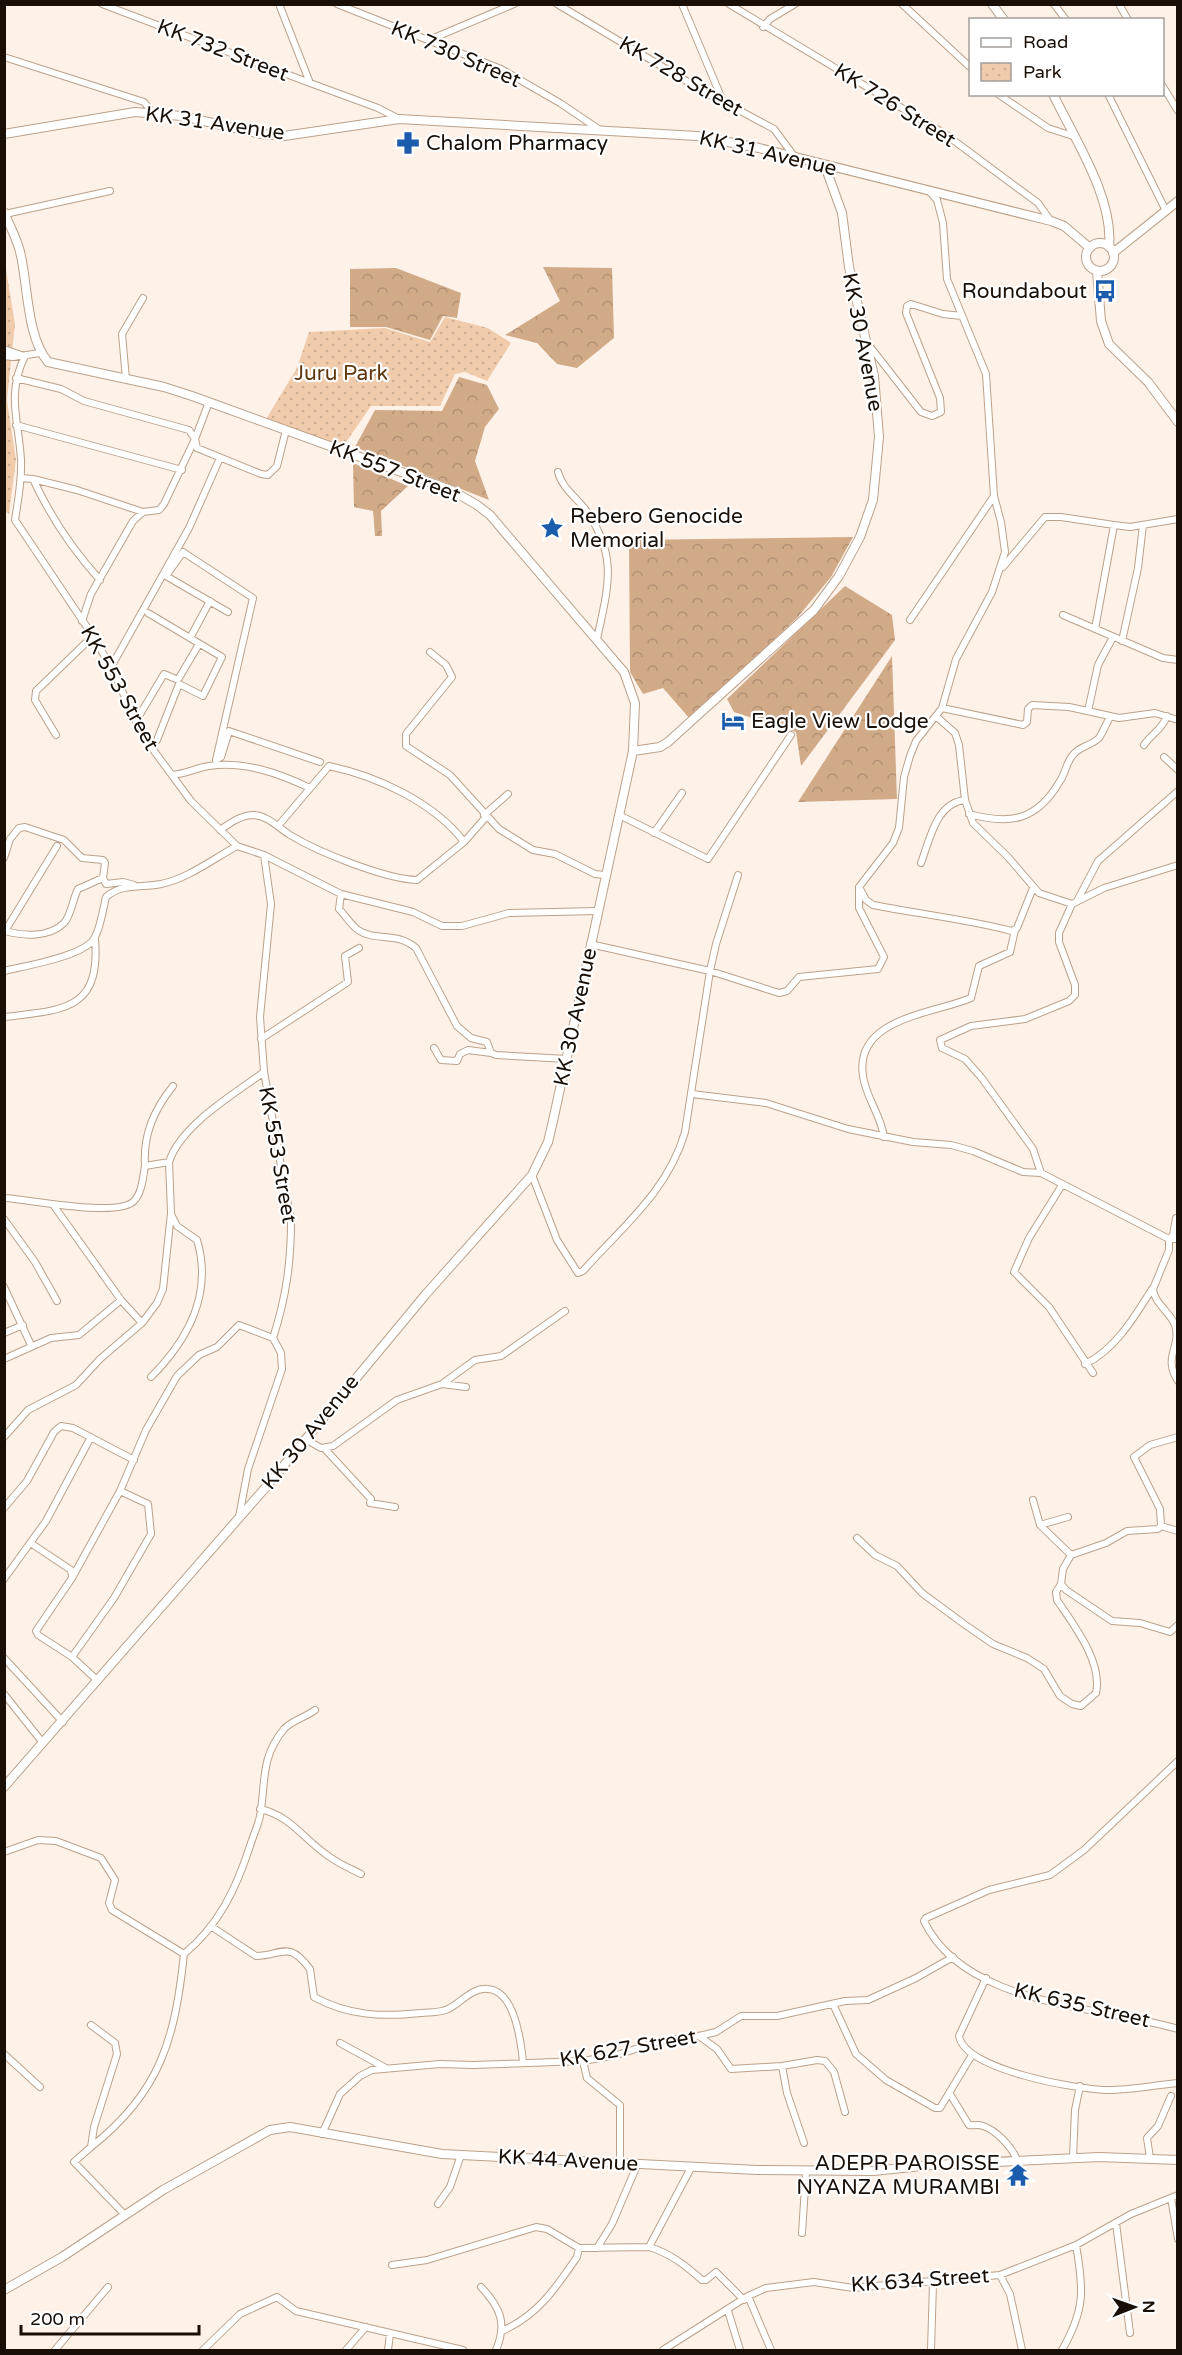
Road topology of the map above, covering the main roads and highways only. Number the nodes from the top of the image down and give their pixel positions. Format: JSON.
{"nodes":[{"id":1,"x":992,"y":4,"type":"edge"},
{"id":2,"x":1002,"y":18,"type":"edge"},
{"id":3,"x":1054,"y":96,"type":"edge"},
{"id":4,"x":4,"y":134,"type":"edge"},
{"id":5,"x":825,"y":166,"type":"junction"},
{"id":6,"x":1090,"y":248,"type":"junction"},
{"id":7,"x":1111,"y":250,"type":"junction"},
{"id":8,"x":1097,"y":271,"type":"junction"},
{"id":9,"x":1178,"y":422,"type":"edge"},
{"id":10,"x":4,"y":1787,"type":"edge"},
{"id":11,"x":1178,"y":2160,"type":"edge"},
{"id":12,"x":4,"y":2290,"type":"edge"}],
"edges":[{"from":1,"to":2,"type":"main road"},
{"from":3,"to":7,"type":"main road"},
{"from":4,"to":5,"type":"main road","name":"KK 31 Avenue"},
{"from":5,"to":6,"type":"main road","name":"KK 31 Avenue"},
{"from":5,"to":10,"type":"main road","name":"KK 30 Avenue"},
{"from":6,"to":7,"type":"main road"},
{"from":6,"to":8,"type":"main road"},
{"from":7,"to":8,"type":"main road"},
{"from":8,"to":9,"type":"main road"},
{"from":11,"to":12,"type":"main road","name":"KK 44 Avenue"}]}
